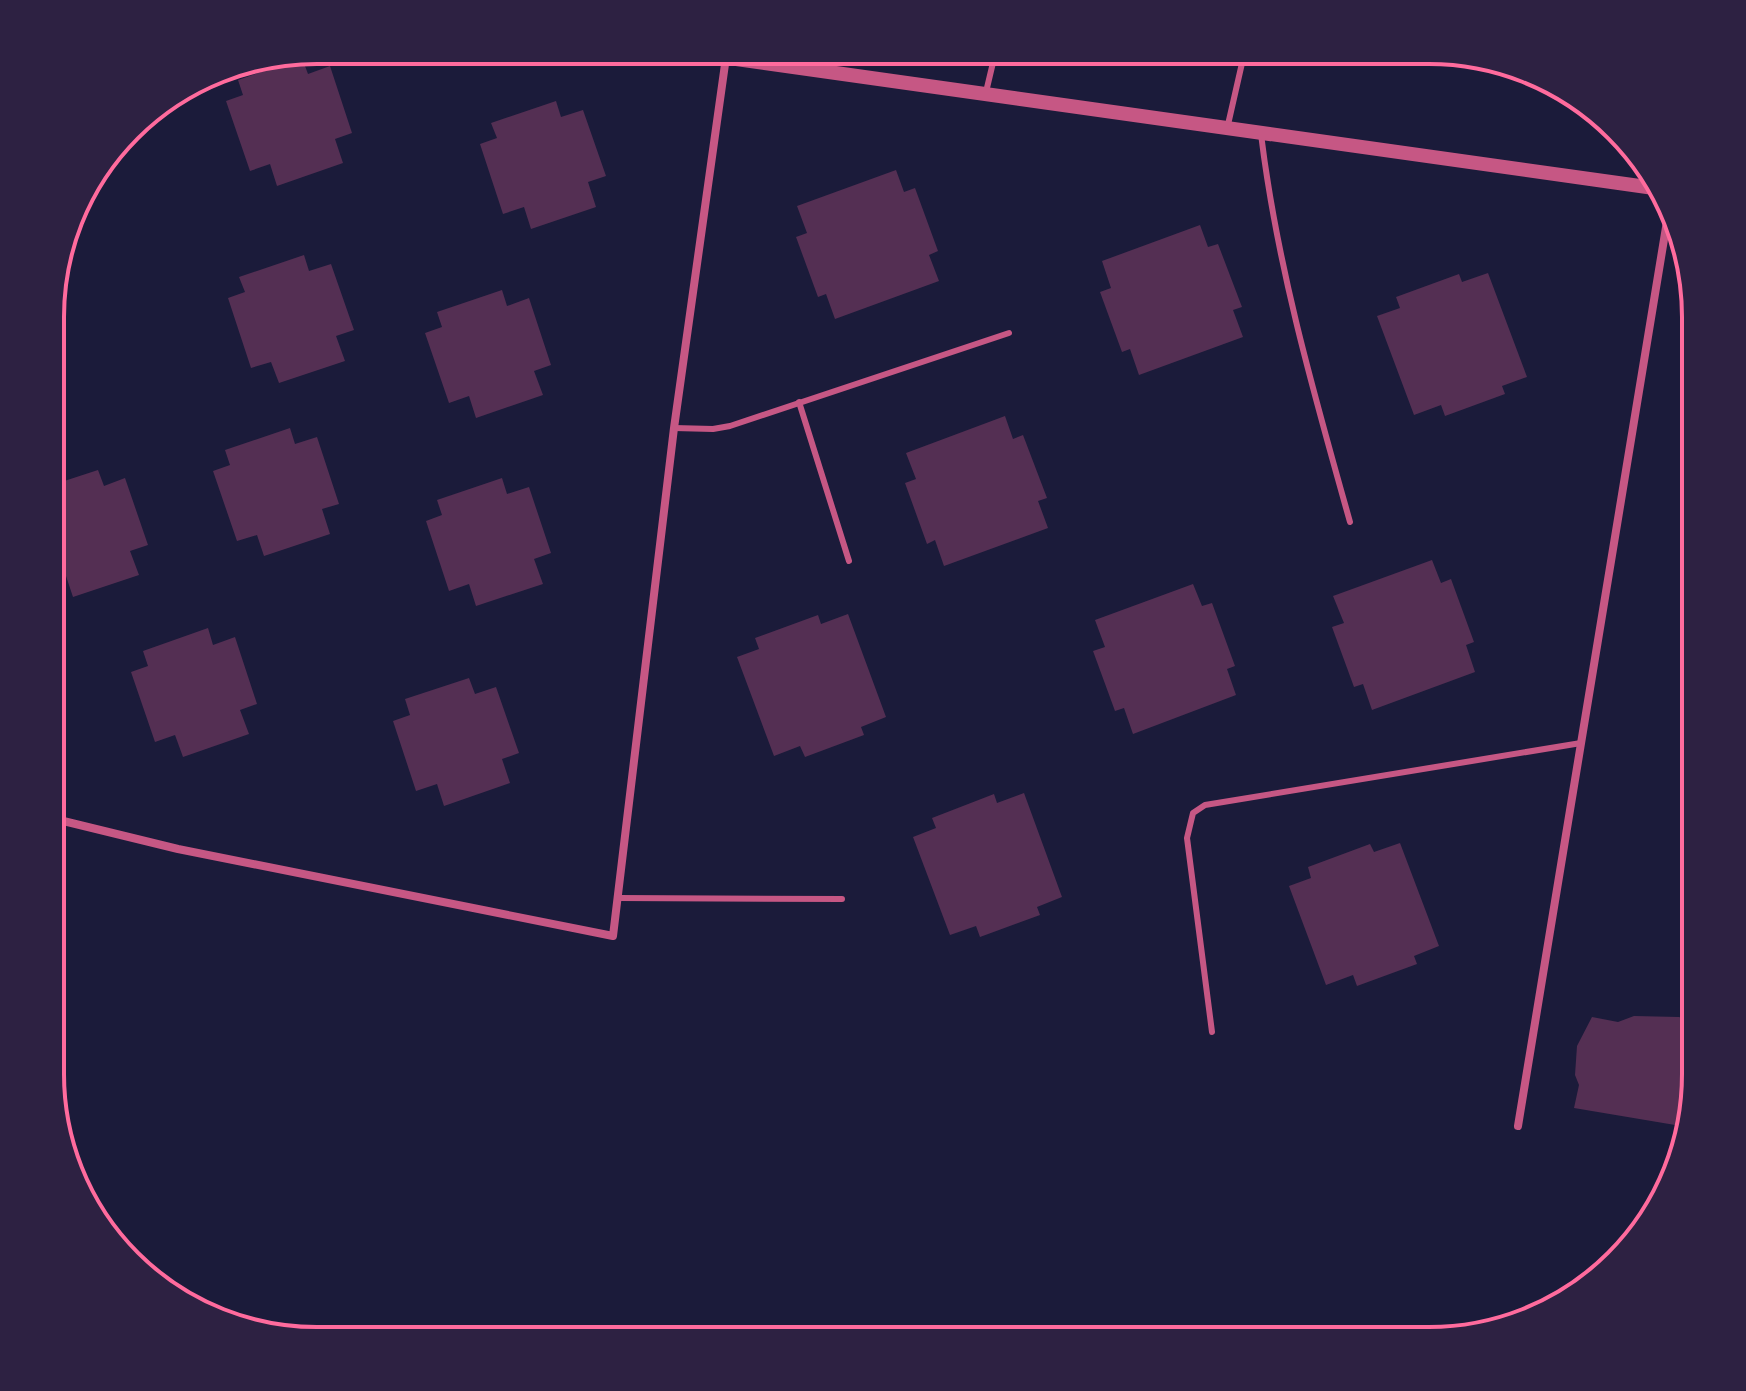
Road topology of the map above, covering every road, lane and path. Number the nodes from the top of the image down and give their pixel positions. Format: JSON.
{"nodes":[{"id":1,"x":725,"y":65,"type":"edge"},
{"id":2,"x":789,"y":65,"type":"edge"},
{"id":3,"x":992,"y":65,"type":"edge"},
{"id":4,"x":1242,"y":65,"type":"edge"},
{"id":5,"x":985,"y":96,"type":"junction"},
{"id":6,"x":1227,"y":129,"type":"junction"},
{"id":7,"x":1261,"y":134,"type":"junction"},
{"id":8,"x":1646,"y":187,"type":"edge"},
{"id":9,"x":1666,"y":228,"type":"edge"},
{"id":10,"x":1009,"y":333,"type":"dead end"},
{"id":11,"x":799,"y":402,"type":"junction"},
{"id":12,"x":674,"y":428,"type":"junction"},
{"id":13,"x":1350,"y":522,"type":"dead end"},
{"id":14,"x":849,"y":561,"type":"dead end"},
{"id":15,"x":1581,"y":743,"type":"junction"},
{"id":16,"x":65,"y":821,"type":"edge"},
{"id":17,"x":618,"y":898,"type":"junction"},
{"id":18,"x":842,"y":899,"type":"dead end"},
{"id":19,"x":1212,"y":1032,"type":"dead end"},
{"id":20,"x":1518,"y":1126,"type":"dead end"}],
"edges":[{"from":1,"to":12,"type":"street"},
{"from":2,"to":5,"type":"street"},
{"from":3,"to":5,"type":"lane"},
{"from":4,"to":6,"type":"lane"},
{"from":5,"to":6,"type":"street"},
{"from":6,"to":7,"type":"street"},
{"from":7,"to":8,"type":"street"},
{"from":7,"to":13,"type":"lane"},
{"from":9,"to":15,"type":"street"},
{"from":10,"to":11,"type":"lane"},
{"from":11,"to":12,"type":"lane"},
{"from":11,"to":14,"type":"lane"},
{"from":12,"to":17,"type":"street"},
{"from":15,"to":19,"type":"lane"},
{"from":15,"to":20,"type":"street"},
{"from":16,"to":17,"type":"street"},
{"from":17,"to":18,"type":"lane"}]}
